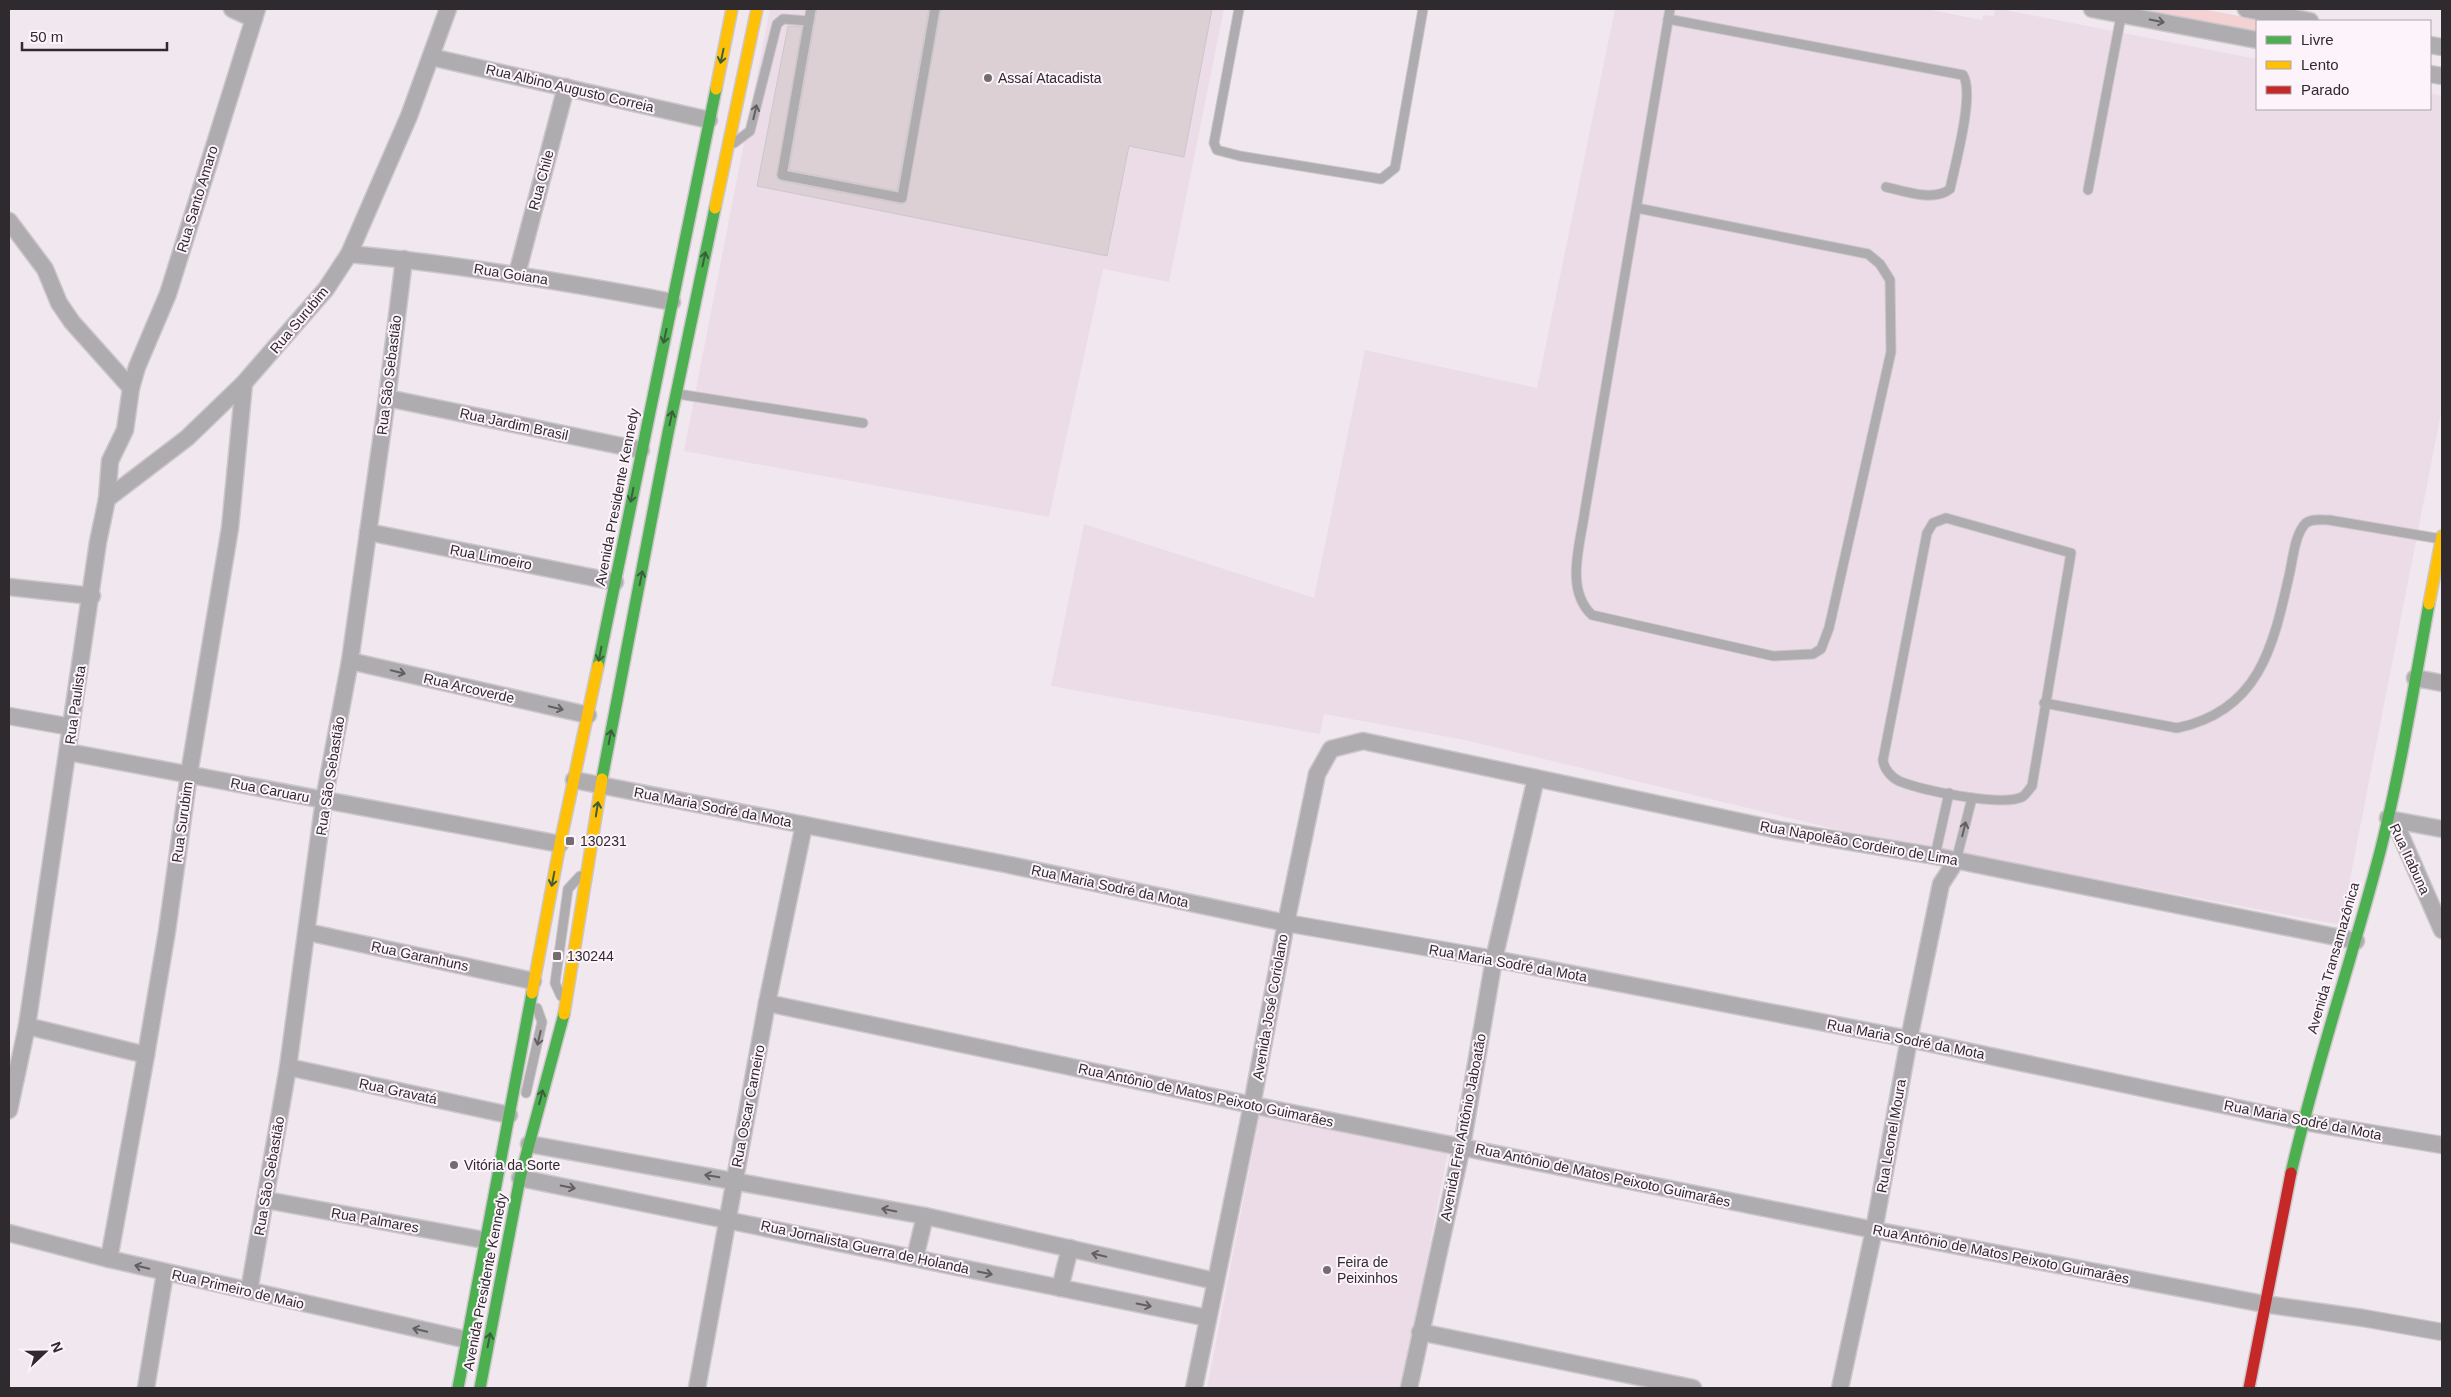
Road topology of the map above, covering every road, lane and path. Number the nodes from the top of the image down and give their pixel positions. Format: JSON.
{"nodes":[{"id":1,"x":232,"y":9,"type":"edge"},
{"id":2,"x":448,"y":9,"type":"edge"},
{"id":3,"x":732,"y":9,"type":"edge"},
{"id":4,"x":757,"y":9,"type":"edge"},
{"id":5,"x":811,"y":9,"type":"edge"},
{"id":6,"x":935,"y":9,"type":"edge"},
{"id":7,"x":1239,"y":9,"type":"edge"},
{"id":8,"x":1423,"y":9,"type":"edge"},
{"id":9,"x":1670,"y":9,"type":"edge"},
{"id":10,"x":2092,"y":9,"type":"edge"},
{"id":11,"x":2246,"y":9,"type":"edge"},
{"id":12,"x":2122,"y":11,"type":"edge"},
{"id":13,"x":256,"y":14,"type":"edge"},
{"id":14,"x":1668,"y":19,"type":"junction"},
{"id":15,"x":2305,"y":20,"type":"edge"},
{"id":16,"x":809,"y":21,"type":"junction"},
{"id":17,"x":2256,"y":40,"type":"edge"},
{"id":18,"x":431,"y":57,"type":"junction"},
{"id":19,"x":566,"y":87,"type":"junction"},
{"id":20,"x":708,"y":120,"type":"junction"},
{"id":21,"x":727,"y":148,"type":"junction"},
{"id":22,"x":1886,"y":187,"type":"dead end"},
{"id":23,"x":2088,"y":190,"type":"dead end"},
{"id":24,"x":1638,"y":208,"type":"junction"},
{"id":25,"x":9,"y":221,"type":"edge"},
{"id":26,"x":349,"y":254,"type":"junction"},
{"id":27,"x":404,"y":259,"type":"junction"},
{"id":28,"x":517,"y":274,"type":"junction"},
{"id":29,"x":672,"y":302,"type":"junction"},
{"id":30,"x":244,"y":383,"type":"junction"},
{"id":31,"x":131,"y":388,"type":"junction"},
{"id":32,"x":676,"y":394,"type":"junction"},
{"id":33,"x":387,"y":398,"type":"junction"},
{"id":34,"x":863,"y":423,"type":"dead end"},
{"id":35,"x":641,"y":450,"type":"junction"},
{"id":36,"x":107,"y":499,"type":"junction"},
{"id":37,"x":368,"y":532,"type":"junction"},
{"id":38,"x":2442,"y":538,"type":"edge"},
{"id":39,"x":615,"y":582,"type":"junction"},
{"id":40,"x":9,"y":587,"type":"edge"},
{"id":41,"x":92,"y":596,"type":"junction"},
{"id":42,"x":350,"y":661,"type":"junction"},
{"id":43,"x":2416,"y":678,"type":"junction"},
{"id":44,"x":2442,"y":683,"type":"edge"},
{"id":45,"x":2044,"y":703,"type":"junction"},
{"id":46,"x":588,"y":715,"type":"junction"},
{"id":47,"x":9,"y":716,"type":"edge"},
{"id":48,"x":71,"y":727,"type":"junction"},
{"id":49,"x":1363,"y":741,"type":"joint"},
{"id":50,"x":68,"y":752,"type":"junction"},
{"id":51,"x":189,"y":774,"type":"junction"},
{"id":52,"x":1536,"y":778,"type":"junction"},
{"id":53,"x":574,"y":780,"type":"junction"},
{"id":54,"x":601,"y":785,"type":"junction"},
{"id":55,"x":1949,"y":793,"type":"junction"},
{"id":56,"x":1972,"y":798,"type":"junction"},
{"id":57,"x":324,"y":800,"type":"junction"},
{"id":58,"x":2391,"y":819,"type":"junction"},
{"id":59,"x":804,"y":825,"type":"junction"},
{"id":60,"x":2442,"y":828,"type":"edge"},
{"id":61,"x":560,"y":844,"type":"junction"},
{"id":62,"x":1935,"y":856,"type":"junction"},
{"id":63,"x":1956,"y":861,"type":"junction"},
{"id":64,"x":588,"y":867,"type":"junction"},
{"id":65,"x":1941,"y":884,"type":"junction"},
{"id":66,"x":1286,"y":923,"type":"junction"},
{"id":67,"x":2442,"y":930,"type":"edge"},
{"id":68,"x":307,"y":932,"type":"junction"},
{"id":69,"x":2356,"y":941,"type":"junction"},
{"id":70,"x":1494,"y":959,"type":"junction"},
{"id":71,"x":532,"y":986,"type":"junction"},
{"id":72,"x":767,"y":1003,"type":"junction"},
{"id":73,"x":566,"y":1008,"type":"junction"},
{"id":74,"x":27,"y":1026,"type":"junction"},
{"id":75,"x":1909,"y":1039,"type":"junction"},
{"id":76,"x":146,"y":1054,"type":"junction"},
{"id":77,"x":288,"y":1067,"type":"junction"},
{"id":78,"x":1252,"y":1105,"type":"junction"},
{"id":79,"x":9,"y":1110,"type":"edge"},
{"id":80,"x":509,"y":1115,"type":"junction"},
{"id":81,"x":2304,"y":1122,"type":"junction"},
{"id":82,"x":528,"y":1144,"type":"junction"},
{"id":83,"x":2442,"y":1145,"type":"edge"},
{"id":84,"x":1462,"y":1146,"type":"junction"},
{"id":85,"x":520,"y":1178,"type":"junction"},
{"id":86,"x":734,"y":1180,"type":"junction"},
{"id":87,"x":266,"y":1200,"type":"junction"},
{"id":88,"x":924,"y":1216,"type":"junction"},
{"id":89,"x":727,"y":1218,"type":"junction"},
{"id":90,"x":1874,"y":1230,"type":"junction"},
{"id":91,"x":9,"y":1233,"type":"edge"},
{"id":92,"x":484,"y":1240,"type":"junction"},
{"id":93,"x":1070,"y":1248,"type":"junction"},
{"id":94,"x":915,"y":1258,"type":"junction"},
{"id":95,"x":109,"y":1260,"type":"junction"},
{"id":96,"x":165,"y":1273,"type":"junction"},
{"id":97,"x":1215,"y":1282,"type":"junction"},
{"id":98,"x":1060,"y":1288,"type":"junction"},
{"id":99,"x":249,"y":1291,"type":"junction"},
{"id":100,"x":2264,"y":1304,"type":"junction"},
{"id":101,"x":1208,"y":1318,"type":"junction"},
{"id":102,"x":1420,"y":1332,"type":"junction"},
{"id":103,"x":2442,"y":1332,"type":"edge"},
{"id":104,"x":468,"y":1340,"type":"junction"},
{"id":105,"x":146,"y":1388,"type":"edge"},
{"id":106,"x":458,"y":1388,"type":"edge"},
{"id":107,"x":480,"y":1388,"type":"edge"},
{"id":108,"x":697,"y":1388,"type":"edge"},
{"id":109,"x":1194,"y":1388,"type":"edge"},
{"id":110,"x":1408,"y":1388,"type":"edge"},
{"id":111,"x":1693,"y":1388,"type":"edge"},
{"id":112,"x":1840,"y":1388,"type":"edge"},
{"id":113,"x":2249,"y":1388,"type":"edge"}],
"edges":[{"from":1,"to":13,"type":"street"},
{"from":2,"to":18,"type":"street"},
{"from":3,"to":20,"type":"main road","name":"Avenida Presidente Kennedy","one_way":true},
{"from":4,"to":21,"type":"main road","name":"Avenida Presidente Kennedy"},
{"from":5,"to":16,"type":"lane"},
{"from":6,"to":16,"type":"lane"},
{"from":7,"to":8,"type":"lane"},
{"from":9,"to":14,"type":"lane"},
{"from":10,"to":12,"type":"street"},
{"from":11,"to":15,"type":"street"},
{"from":12,"to":17,"type":"street","one_way":true},
{"from":12,"to":23,"type":"lane"},
{"from":13,"to":31,"type":"street","name":"Rua Santo Amaro"},
{"from":14,"to":22,"type":"lane"},
{"from":14,"to":24,"type":"lane"},
{"from":21,"to":16,"type":"lane","one_way":true},
{"from":18,"to":19,"type":"street","name":"Rua Albino Augusto Correia"},
{"from":18,"to":26,"type":"street"},
{"from":19,"to":20,"type":"street","name":"Rua Albino Augusto Correia"},
{"from":19,"to":28,"type":"street","name":"Rua Chile"},
{"from":20,"to":29,"type":"main road","name":"Avenida Presidente Kennedy"},
{"from":32,"to":21,"type":"main road","name":"Avenida Presidente Kennedy","one_way":true},
{"from":24,"to":24,"type":"lane"},
{"from":25,"to":31,"type":"street"},
{"from":26,"to":27,"type":"street","name":"Rua Goiana"},
{"from":26,"to":30,"type":"street","name":"Rua Surubim"},
{"from":27,"to":28,"type":"street","name":"Rua Goiana"},
{"from":27,"to":33,"type":"street","name":"Rua São Sebastião"},
{"from":28,"to":29,"type":"street","name":"Rua Goiana"},
{"from":29,"to":35,"type":"main road","name":"Avenida Presidente Kennedy","one_way":true},
{"from":30,"to":36,"type":"street","name":"Rua Surubim"},
{"from":30,"to":51,"type":"street","name":"Rua Surubim"},
{"from":31,"to":36,"type":"street","name":"Rua Paulista"},
{"from":32,"to":34,"type":"lane"},
{"from":54,"to":32,"type":"main road","name":"Avenida Presidente Kennedy","one_way":true},
{"from":33,"to":35,"type":"street","name":"Rua Jardim Brasil"},
{"from":33,"to":37,"type":"street","name":"Rua São Sebastião"},
{"from":35,"to":39,"type":"main road","name":"Avenida Presidente Kennedy","one_way":true},
{"from":36,"to":41,"type":"street","name":"Rua Paulista"},
{"from":37,"to":39,"type":"street","name":"Rua Limoeiro"},
{"from":37,"to":42,"type":"street","name":"Rua São Sebastião"},
{"from":38,"to":43,"type":"main road","name":"Avenida Transamazônica"},
{"from":38,"to":45,"type":"lane"},
{"from":39,"to":46,"type":"main road","name":"Avenida Presidente Kennedy","one_way":true},
{"from":40,"to":41,"type":"street"},
{"from":41,"to":48,"type":"street","name":"Rua Paulista"},
{"from":42,"to":46,"type":"street","name":"Rua Arcoverde","one_way":true},
{"from":42,"to":57,"type":"street","name":"Rua São Sebastião"},
{"from":43,"to":44,"type":"street"},
{"from":43,"to":58,"type":"main road","name":"Avenida Transamazônica"},
{"from":45,"to":55,"type":"lane"},
{"from":45,"to":56,"type":"lane"},
{"from":46,"to":53,"type":"main road","name":"Avenida Presidente Kennedy"},
{"from":47,"to":48,"type":"street"},
{"from":48,"to":50,"type":"street","name":"Rua Paulista"},
{"from":49,"to":52,"type":"street","name":"Rua Napoleão Cordeiro de Lima"},
{"from":49,"to":66,"type":"street","name":"Avenida José Coriolano"},
{"from":50,"to":51,"type":"street","name":"Rua Caruaru"},
{"from":50,"to":74,"type":"street","name":"Rua Paulista"},
{"from":51,"to":57,"type":"street","name":"Rua Caruaru"},
{"from":51,"to":76,"type":"street","name":"Rua Surubim"},
{"from":52,"to":62,"type":"street","name":"Rua Napoleão Cordeiro de Lima"},
{"from":52,"to":70,"type":"street","name":"Avenida Frei Antônio Jaboatão"},
{"from":53,"to":54,"type":"street","name":"Rua Maria Sodré da Mota"},
{"from":53,"to":61,"type":"main road","name":"Avenida Presidente Kennedy"},
{"from":54,"to":59,"type":"street","name":"Rua Maria Sodré da Mota"},
{"from":64,"to":54,"type":"main road","name":"Avenida Presidente Kennedy","one_way":true},
{"from":55,"to":56,"type":"lane"},
{"from":55,"to":62,"type":"lane"},
{"from":63,"to":56,"type":"lane","one_way":true},
{"from":57,"to":61,"type":"street","name":"Rua Caruaru"},
{"from":57,"to":68,"type":"street","name":"Rua São Sebastião"},
{"from":58,"to":60,"type":"street"},
{"from":58,"to":67,"type":"street","name":"Rua Itabuna"},
{"from":58,"to":69,"type":"main road","name":"Avenida Transamazônica"},
{"from":59,"to":66,"type":"street","name":"Rua Maria Sodré da Mota"},
{"from":59,"to":72,"type":"street","name":"Rua Oscar Carneiro"},
{"from":61,"to":71,"type":"main road","name":"Avenida Presidente Kennedy","one_way":true},
{"from":62,"to":63,"type":"street","name":"Rua Napoleão Cordeiro de Lima"},
{"from":62,"to":65,"type":"street","name":"Rua Leonel Moura"},
{"from":63,"to":65,"type":"street","name":"Rua Leonel Moura"},
{"from":63,"to":69,"type":"street","name":"Rua Napoleão Cordeiro de Lima"},
{"from":64,"to":73,"type":"main road","name":"Avenida Presidente Kennedy"},
{"from":64,"to":73,"type":"lane"},
{"from":65,"to":75,"type":"street","name":"Rua Leonel Moura"},
{"from":66,"to":70,"type":"street","name":"Rua Maria Sodré da Mota"},
{"from":66,"to":78,"type":"street","name":"Avenida José Coriolano"},
{"from":68,"to":71,"type":"street","name":"Rua Garanhuns"},
{"from":68,"to":77,"type":"street","name":"Rua São Sebastião"},
{"from":69,"to":81,"type":"main road","name":"Avenida Transamazônica"},
{"from":70,"to":75,"type":"street","name":"Rua Maria Sodré da Mota"},
{"from":70,"to":84,"type":"street","name":"Avenida Frei Antônio Jaboatão"},
{"from":71,"to":80,"type":"main road","name":"Avenida Presidente Kennedy","one_way":true},
{"from":72,"to":78,"type":"street","name":"Rua Antônio de Matos Peixoto Guimarães"},
{"from":72,"to":86,"type":"street","name":"Rua Oscar Carneiro"},
{"from":82,"to":73,"type":"main road","name":"Avenida Presidente Kennedy","one_way":true},
{"from":74,"to":76,"type":"street"},
{"from":74,"to":79,"type":"street","name":"Rua Paulista"},
{"from":75,"to":81,"type":"street","name":"Rua Maria Sodré da Mota"},
{"from":75,"to":90,"type":"street","name":"Rua Leonel Moura"},
{"from":76,"to":95,"type":"street","name":"Rua Surubim"},
{"from":77,"to":80,"type":"street","name":"Rua Gravatá"},
{"from":77,"to":87,"type":"street","name":"Rua São Sebastião"},
{"from":78,"to":84,"type":"street","name":"Rua Antônio de Matos Peixoto Guimarães"},
{"from":78,"to":97,"type":"street","name":"Avenida José Coriolano"},
{"from":80,"to":92,"type":"main road","name":"Avenida Presidente Kennedy"},
{"from":81,"to":83,"type":"street","name":"Rua Maria Sodré da Mota"},
{"from":81,"to":100,"type":"main road","name":"Avenida Transamazônica"},
{"from":82,"to":85,"type":"main road","name":"Avenida Presidente Kennedy"},
{"from":86,"to":82,"type":"street","one_way":true},
{"from":84,"to":90,"type":"street","name":"Rua Antônio de Matos Peixoto Guimarães"},
{"from":84,"to":102,"type":"street","name":"Avenida Frei Antônio Jaboatão"},
{"from":85,"to":89,"type":"street","name":"Rua Jornalista Guerra de Holanda","one_way":true},
{"from":107,"to":85,"type":"main road","name":"Avenida Presidente Kennedy","one_way":true},
{"from":88,"to":86,"type":"street","one_way":true},
{"from":86,"to":89,"type":"street","name":"Rua Oscar Carneiro"},
{"from":87,"to":92,"type":"street","name":"Rua Palmares"},
{"from":87,"to":99,"type":"street","name":"Rua São Sebastião"},
{"from":88,"to":93,"type":"street"},
{"from":88,"to":94,"type":"street"},
{"from":89,"to":94,"type":"street","name":"Rua Jornalista Guerra de Holanda"},
{"from":89,"to":108,"type":"street","name":"Rua Oscar Carneiro"},
{"from":90,"to":100,"type":"street","name":"Rua Antônio de Matos Peixoto Guimarães"},
{"from":90,"to":112,"type":"street","name":"Rua Leonel Moura"},
{"from":91,"to":95,"type":"street","name":"Rua Primeiro de Maio"},
{"from":92,"to":104,"type":"main road","name":"Avenida Presidente Kennedy"},
{"from":97,"to":93,"type":"street","one_way":true},
{"from":93,"to":98,"type":"street"},
{"from":94,"to":98,"type":"street","name":"Rua Jornalista Guerra de Holanda","one_way":true},
{"from":96,"to":95,"type":"street","name":"Rua Primeiro de Maio","one_way":true},
{"from":96,"to":99,"type":"street","name":"Rua Primeiro de Maio"},
{"from":96,"to":105,"type":"street"},
{"from":97,"to":101,"type":"street","name":"Avenida José Coriolano"},
{"from":98,"to":101,"type":"street","name":"Rua Jornalista Guerra de Holanda","one_way":true},
{"from":104,"to":99,"type":"street","name":"Rua Primeiro de Maio","one_way":true},
{"from":100,"to":103,"type":"street","name":"Rua Antônio de Matos Peixoto Guimarães"},
{"from":100,"to":113,"type":"main road","name":"Avenida Transamazônica"},
{"from":101,"to":109,"type":"street","name":"Avenida José Coriolano"},
{"from":102,"to":110,"type":"street","name":"Avenida Frei Antônio Jaboatão"},
{"from":102,"to":111,"type":"street"},
{"from":104,"to":106,"type":"main road","name":"Avenida Presidente Kennedy"}]}
